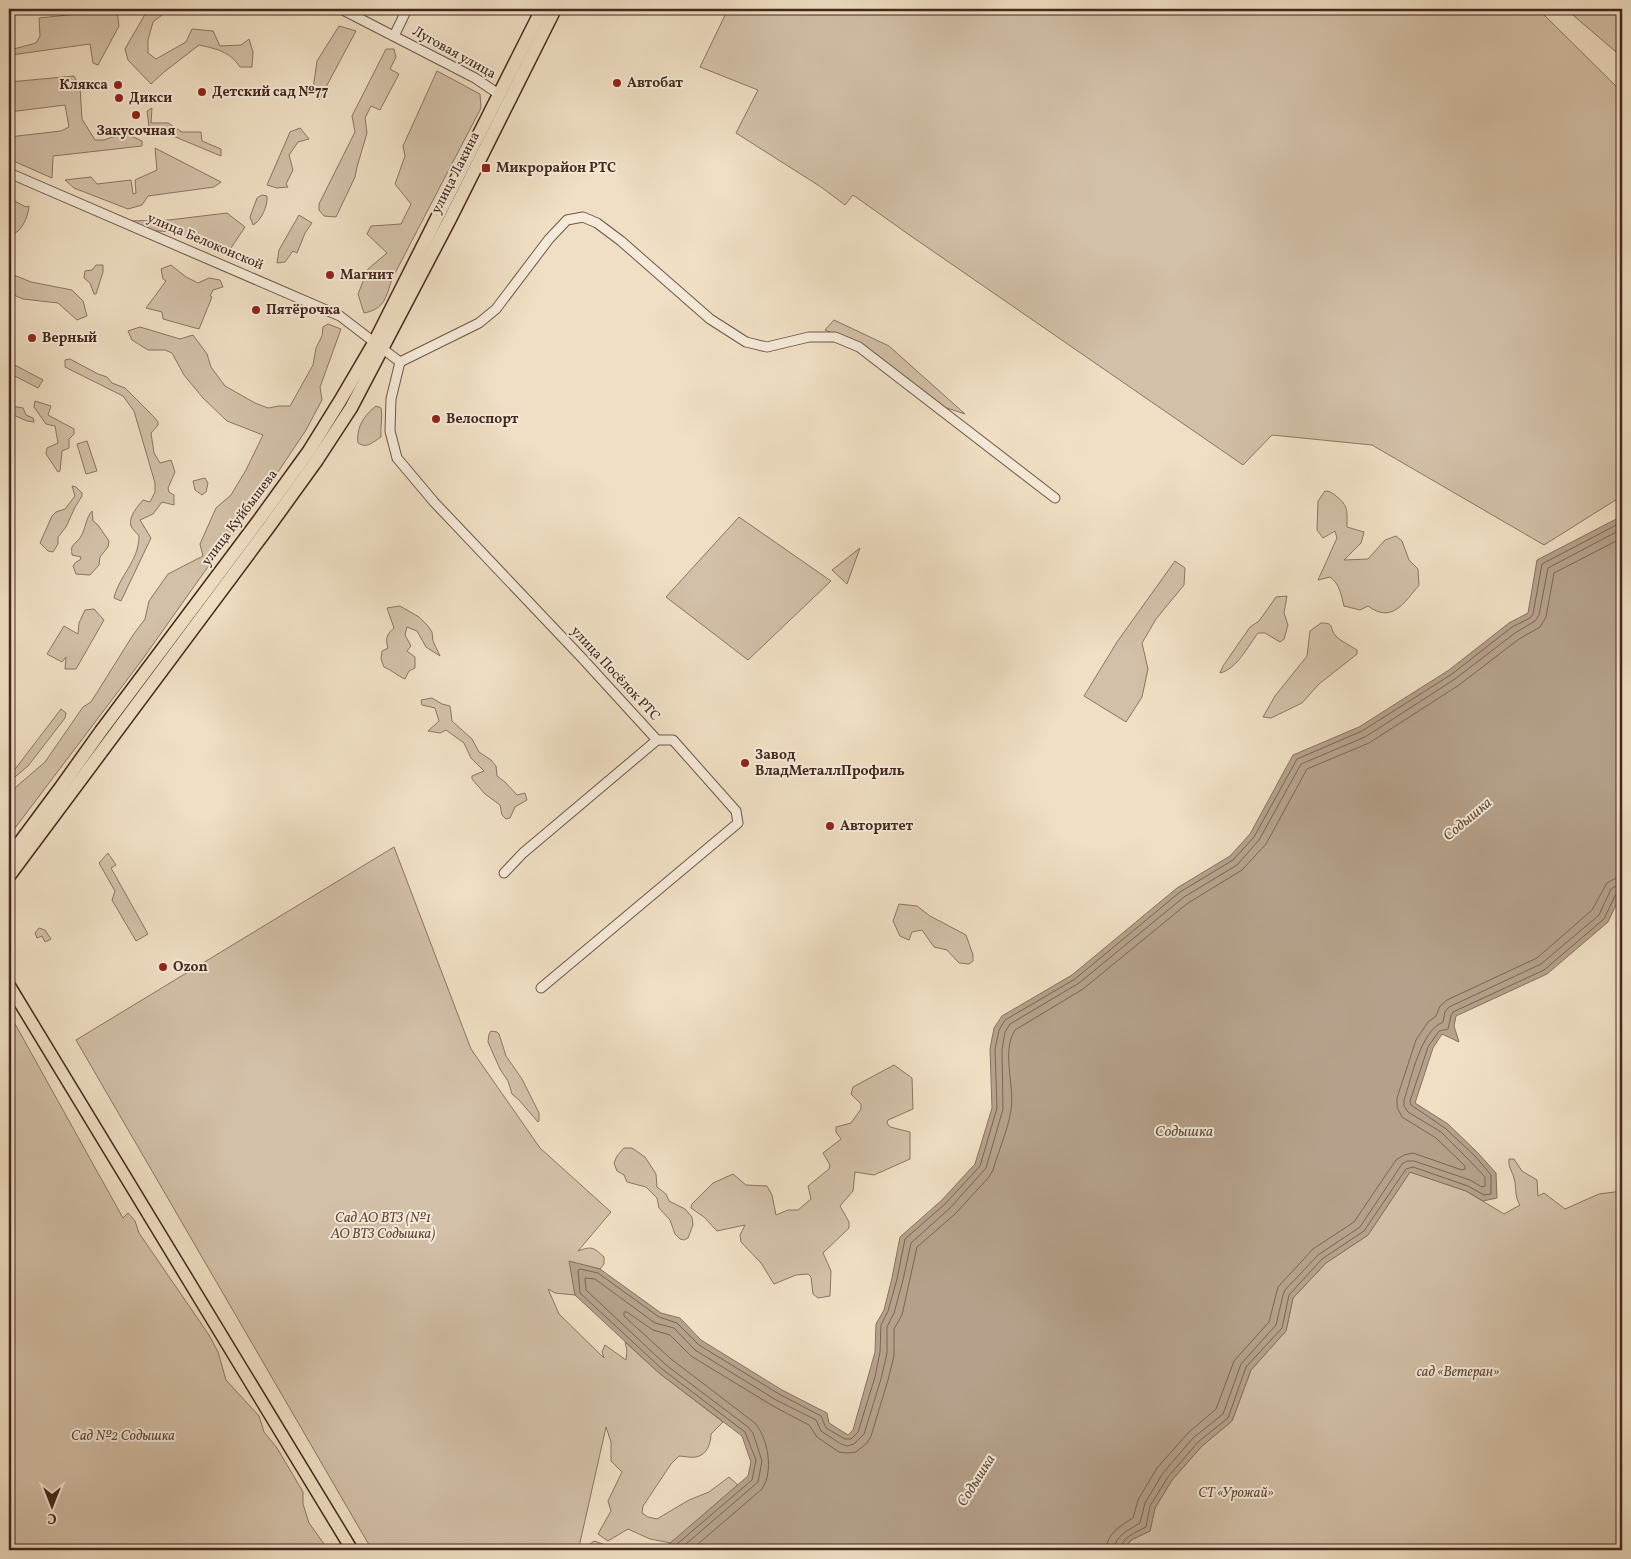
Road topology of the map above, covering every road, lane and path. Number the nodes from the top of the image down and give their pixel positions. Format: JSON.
{"nodes":[{"id":1,"x":341,"y":9,"type":"edge"},
{"id":2,"x":407,"y":9,"type":"edge"},
{"id":3,"x":542,"y":9,"type":"edge"},
{"id":4,"x":555,"y":9,"type":"edge"},
{"id":5,"x":394,"y":36,"type":"junction"},
{"id":6,"x":500,"y":96,"type":"junction"},
{"id":7,"x":9,"y":173,"type":"edge"},
{"id":8,"x":460,"y":175,"type":"joint"},
{"id":9,"x":378,"y":346,"type":"junction"},
{"id":10,"x":400,"y":362,"type":"junction"},
{"id":11,"x":1055,"y":498,"type":"dead end"},
{"id":12,"x":657,"y":740,"type":"junction"},
{"id":13,"x":11,"y":852,"type":"edge"},
{"id":14,"x":504,"y":873,"type":"dead end"},
{"id":15,"x":9,"y":876,"type":"edge"},
{"id":16,"x":9,"y":985,"type":"edge"},
{"id":17,"x":541,"y":988,"type":"dead end"},
{"id":18,"x":352,"y":1550,"type":"edge"}],
"edges":[{"from":1,"to":5,"type":"street","name":"Луговая улица"},
{"from":2,"to":5,"type":"street"},
{"from":3,"to":6,"type":"highway","name":"улица Лакина"},
{"from":4,"to":9,"type":"highway","name":"улица Лакина"},
{"from":5,"to":6,"type":"street","name":"Луговая улица"},
{"from":6,"to":8,"type":"highway","name":"улица Лакина"},
{"from":7,"to":9,"type":"street","name":"улица Белоконской"},
{"from":8,"to":9,"type":"highway","name":"улица Куйбышева"},
{"from":9,"to":10,"type":"street"},
{"from":9,"to":13,"type":"highway","name":"улица Куйбышева"},
{"from":9,"to":15,"type":"highway","name":"улица Куйбышева"},
{"from":10,"to":11,"type":"street"},
{"from":10,"to":12,"type":"street","name":"улица Посёлок РТС"},
{"from":12,"to":14,"type":"street"},
{"from":12,"to":17,"type":"street","name":"улица Посёлок РТС"},
{"from":16,"to":18,"type":"main road"}]}
